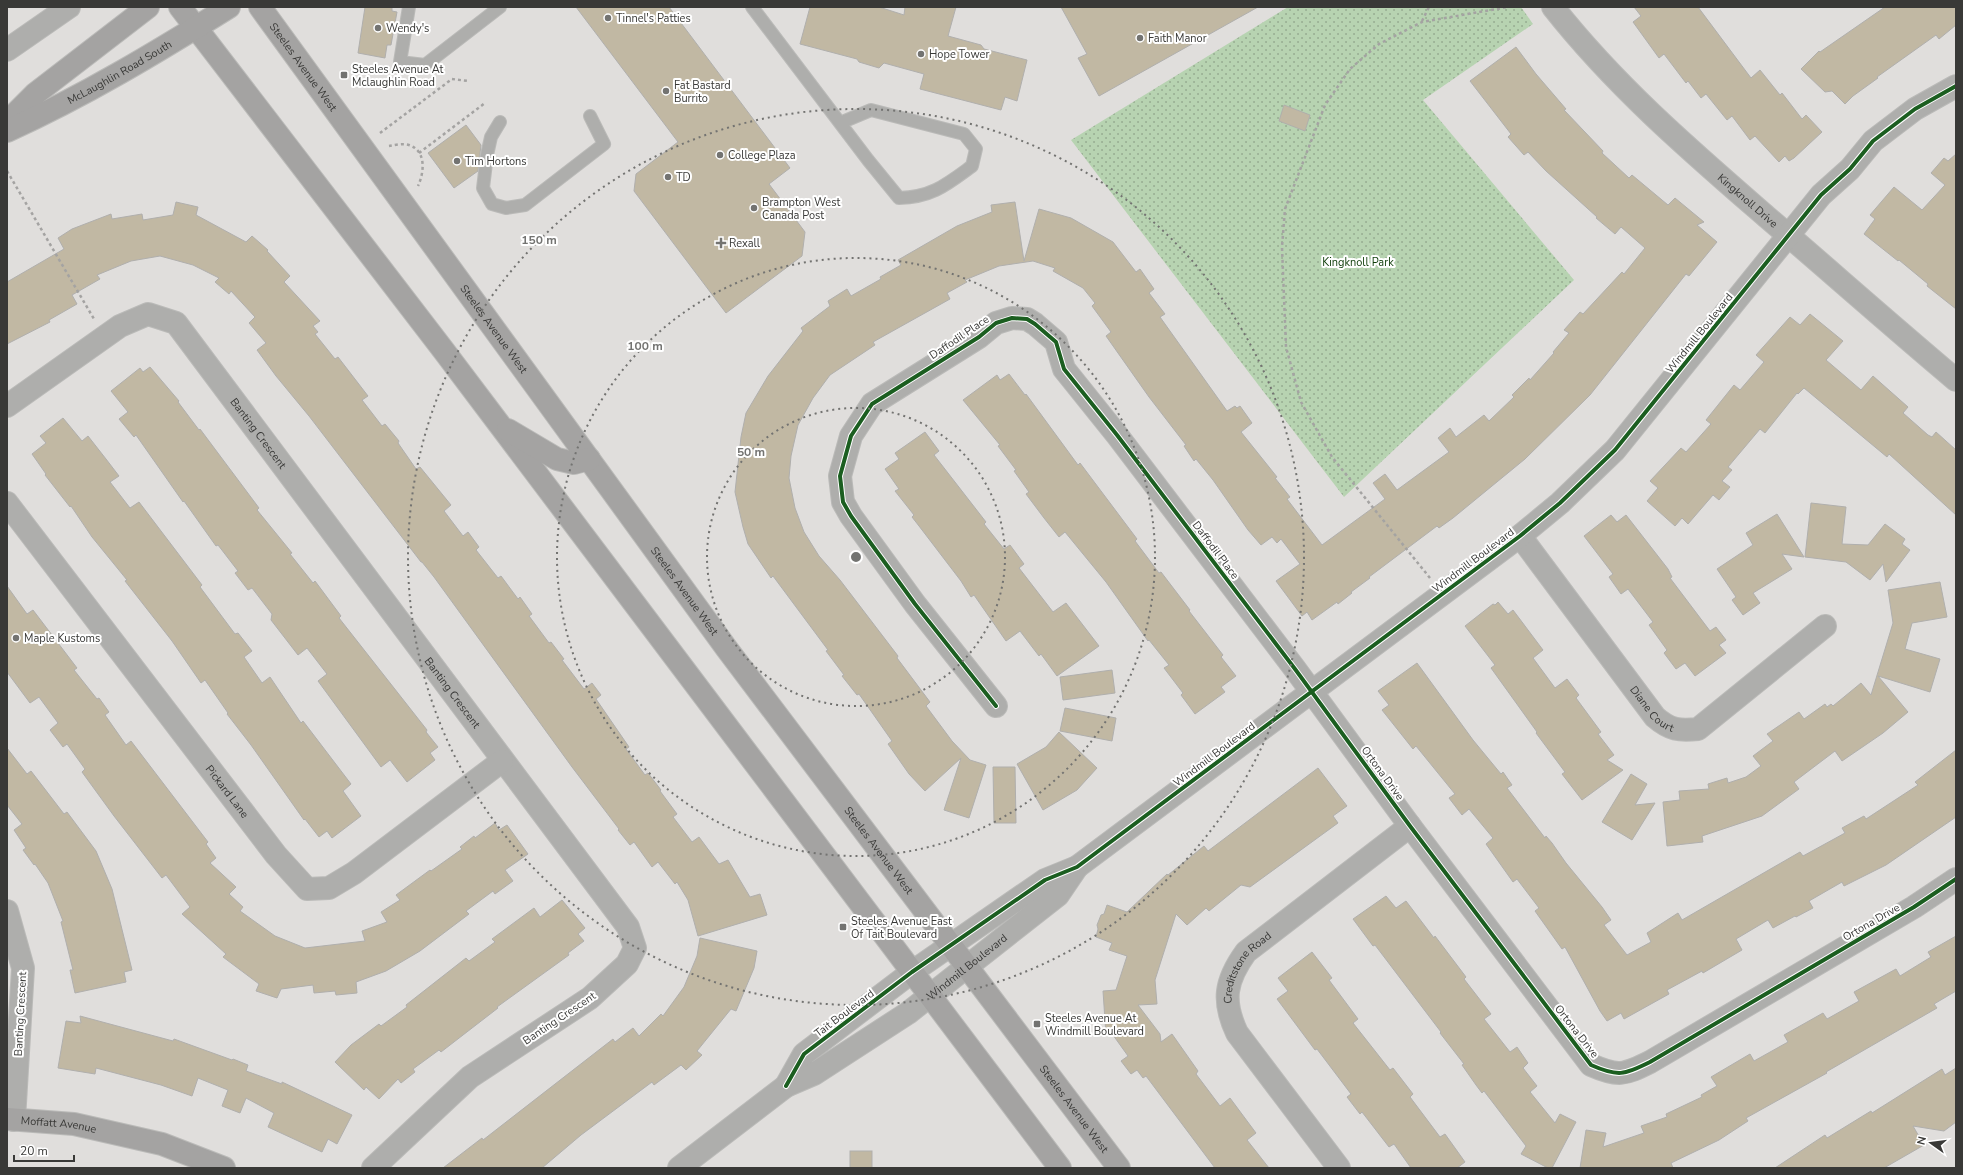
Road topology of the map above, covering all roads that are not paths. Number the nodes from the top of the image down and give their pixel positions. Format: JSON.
{"nodes":[{"id":1,"x":69,"y":7,"type":"edge"},
{"id":2,"x":148,"y":7,"type":"edge"},
{"id":3,"x":180,"y":7,"type":"edge"},
{"id":4,"x":229,"y":7,"type":"edge"},
{"id":5,"x":260,"y":7,"type":"edge"},
{"id":6,"x":409,"y":7,"type":"edge"},
{"id":7,"x":500,"y":7,"type":"edge"},
{"id":8,"x":752,"y":7,"type":"edge"},
{"id":9,"x":1564,"y":11,"type":"edge"},
{"id":10,"x":196,"y":28,"type":"junction"},
{"id":11,"x":7,"y":50,"type":"edge"},
{"id":12,"x":1956,"y":86,"type":"edge"},
{"id":13,"x":590,"y":116,"type":"dead end"},
{"id":14,"x":7,"y":122,"type":"edge"},
{"id":15,"x":500,"y":122,"type":"dead end"},
{"id":16,"x":840,"y":123,"type":"junction"},
{"id":17,"x":7,"y":131,"type":"edge"},
{"id":18,"x":1789,"y":236,"type":"junction"},
{"id":19,"x":1956,"y":380,"type":"edge"},
{"id":20,"x":7,"y":406,"type":"edge"},
{"id":21,"x":500,"y":426,"type":"junction"},
{"id":22,"x":589,"y":459,"type":"junction"},
{"id":23,"x":7,"y":503,"type":"edge"},
{"id":24,"x":1520,"y":536,"type":"junction"},
{"id":25,"x":1825,"y":626,"type":"dead end"},
{"id":26,"x":1312,"y":691,"type":"junction"},
{"id":27,"x":996,"y":706,"type":"dead end"},
{"id":28,"x":502,"y":761,"type":"junction"},
{"id":29,"x":1410,"y":826,"type":"junction"},
{"id":30,"x":1077,"y":867,"type":"junction"},
{"id":31,"x":1956,"y":879,"type":"edge"},
{"id":32,"x":7,"y":911,"type":"edge"},
{"id":33,"x":951,"y":945,"type":"junction"},
{"id":34,"x":966,"y":967,"type":"junction"},
{"id":35,"x":918,"y":968,"type":"junction"},
{"id":36,"x":930,"y":996,"type":"junction"},
{"id":37,"x":906,"y":1014,"type":"joint"},
{"id":38,"x":786,"y":1086,"type":"junction"},
{"id":39,"x":10,"y":1120,"type":"edge"},
{"id":40,"x":224,"y":1168,"type":"edge"},
{"id":41,"x":373,"y":1168,"type":"edge"},
{"id":42,"x":679,"y":1168,"type":"edge"},
{"id":43,"x":1060,"y":1168,"type":"edge"},
{"id":44,"x":1119,"y":1168,"type":"edge"},
{"id":45,"x":1339,"y":1168,"type":"edge"}],
"edges":[{"from":1,"to":11,"type":"street"},
{"from":2,"to":14,"type":"main road"},
{"from":3,"to":10,"type":"main road"},
{"from":4,"to":10,"type":"main road","name":"McLaughlin Road South"},
{"from":5,"to":22,"type":"main road","name":"Steeles Avenue West"},
{"from":6,"to":7,"type":"lane"},
{"from":8,"to":16,"type":"lane"},
{"from":9,"to":18,"type":"street","name":"Kingknoll Drive"},
{"from":10,"to":17,"type":"main road","name":"McLaughlin Road South"},
{"from":10,"to":21,"type":"main road"},
{"from":12,"to":18,"type":"street","name":"Windmill Boulevard"},
{"from":13,"to":15,"type":"lane"},
{"from":16,"to":16,"type":"lane"},
{"from":18,"to":19,"type":"street","name":"Kingknoll Drive"},
{"from":18,"to":24,"type":"street","name":"Windmill Boulevard"},
{"from":20,"to":28,"type":"street","name":"Banting Crescent"},
{"from":21,"to":22,"type":"main road"},
{"from":21,"to":35,"type":"main road"},
{"from":22,"to":33,"type":"main road","name":"Steeles Avenue West"},
{"from":23,"to":28,"type":"street","name":"Pickard Lane"},
{"from":24,"to":25,"type":"street","name":"Diane Court"},
{"from":24,"to":26,"type":"street","name":"Windmill Boulevard"},
{"from":26,"to":27,"type":"street","name":"Daffodil Place"},
{"from":26,"to":29,"type":"street","name":"Ortona Drive"},
{"from":26,"to":30,"type":"street","name":"Windmill Boulevard"},
{"from":28,"to":41,"type":"street","name":"Banting Crescent"},
{"from":29,"to":31,"type":"street","name":"Ortona Drive"},
{"from":29,"to":45,"type":"street","name":"Creditstone Road"},
{"from":30,"to":33,"type":"street","name":"Windmill Boulevard"},
{"from":30,"to":34,"type":"street","name":"Windmill Boulevard"},
{"from":32,"to":39,"type":"street","name":"Banting Crescent"},
{"from":33,"to":34,"type":"main road","name":"Steeles Avenue West"},
{"from":33,"to":35,"type":"street","name":"Windmill Boulevard"},
{"from":34,"to":36,"type":"street","name":"Windmill Boulevard"},
{"from":34,"to":44,"type":"main road","name":"Steeles Avenue West"},
{"from":35,"to":36,"type":"main road"},
{"from":35,"to":38,"type":"street","name":"Tait Boulevard"},
{"from":36,"to":37,"type":"street","name":"Windmill Boulevard"},
{"from":36,"to":43,"type":"main road"},
{"from":37,"to":38,"type":"street","name":"Tait Boulevard"},
{"from":38,"to":42,"type":"street","name":"Tait Boulevard"},
{"from":39,"to":40,"type":"main road","name":"Moffatt Avenue"}]}
